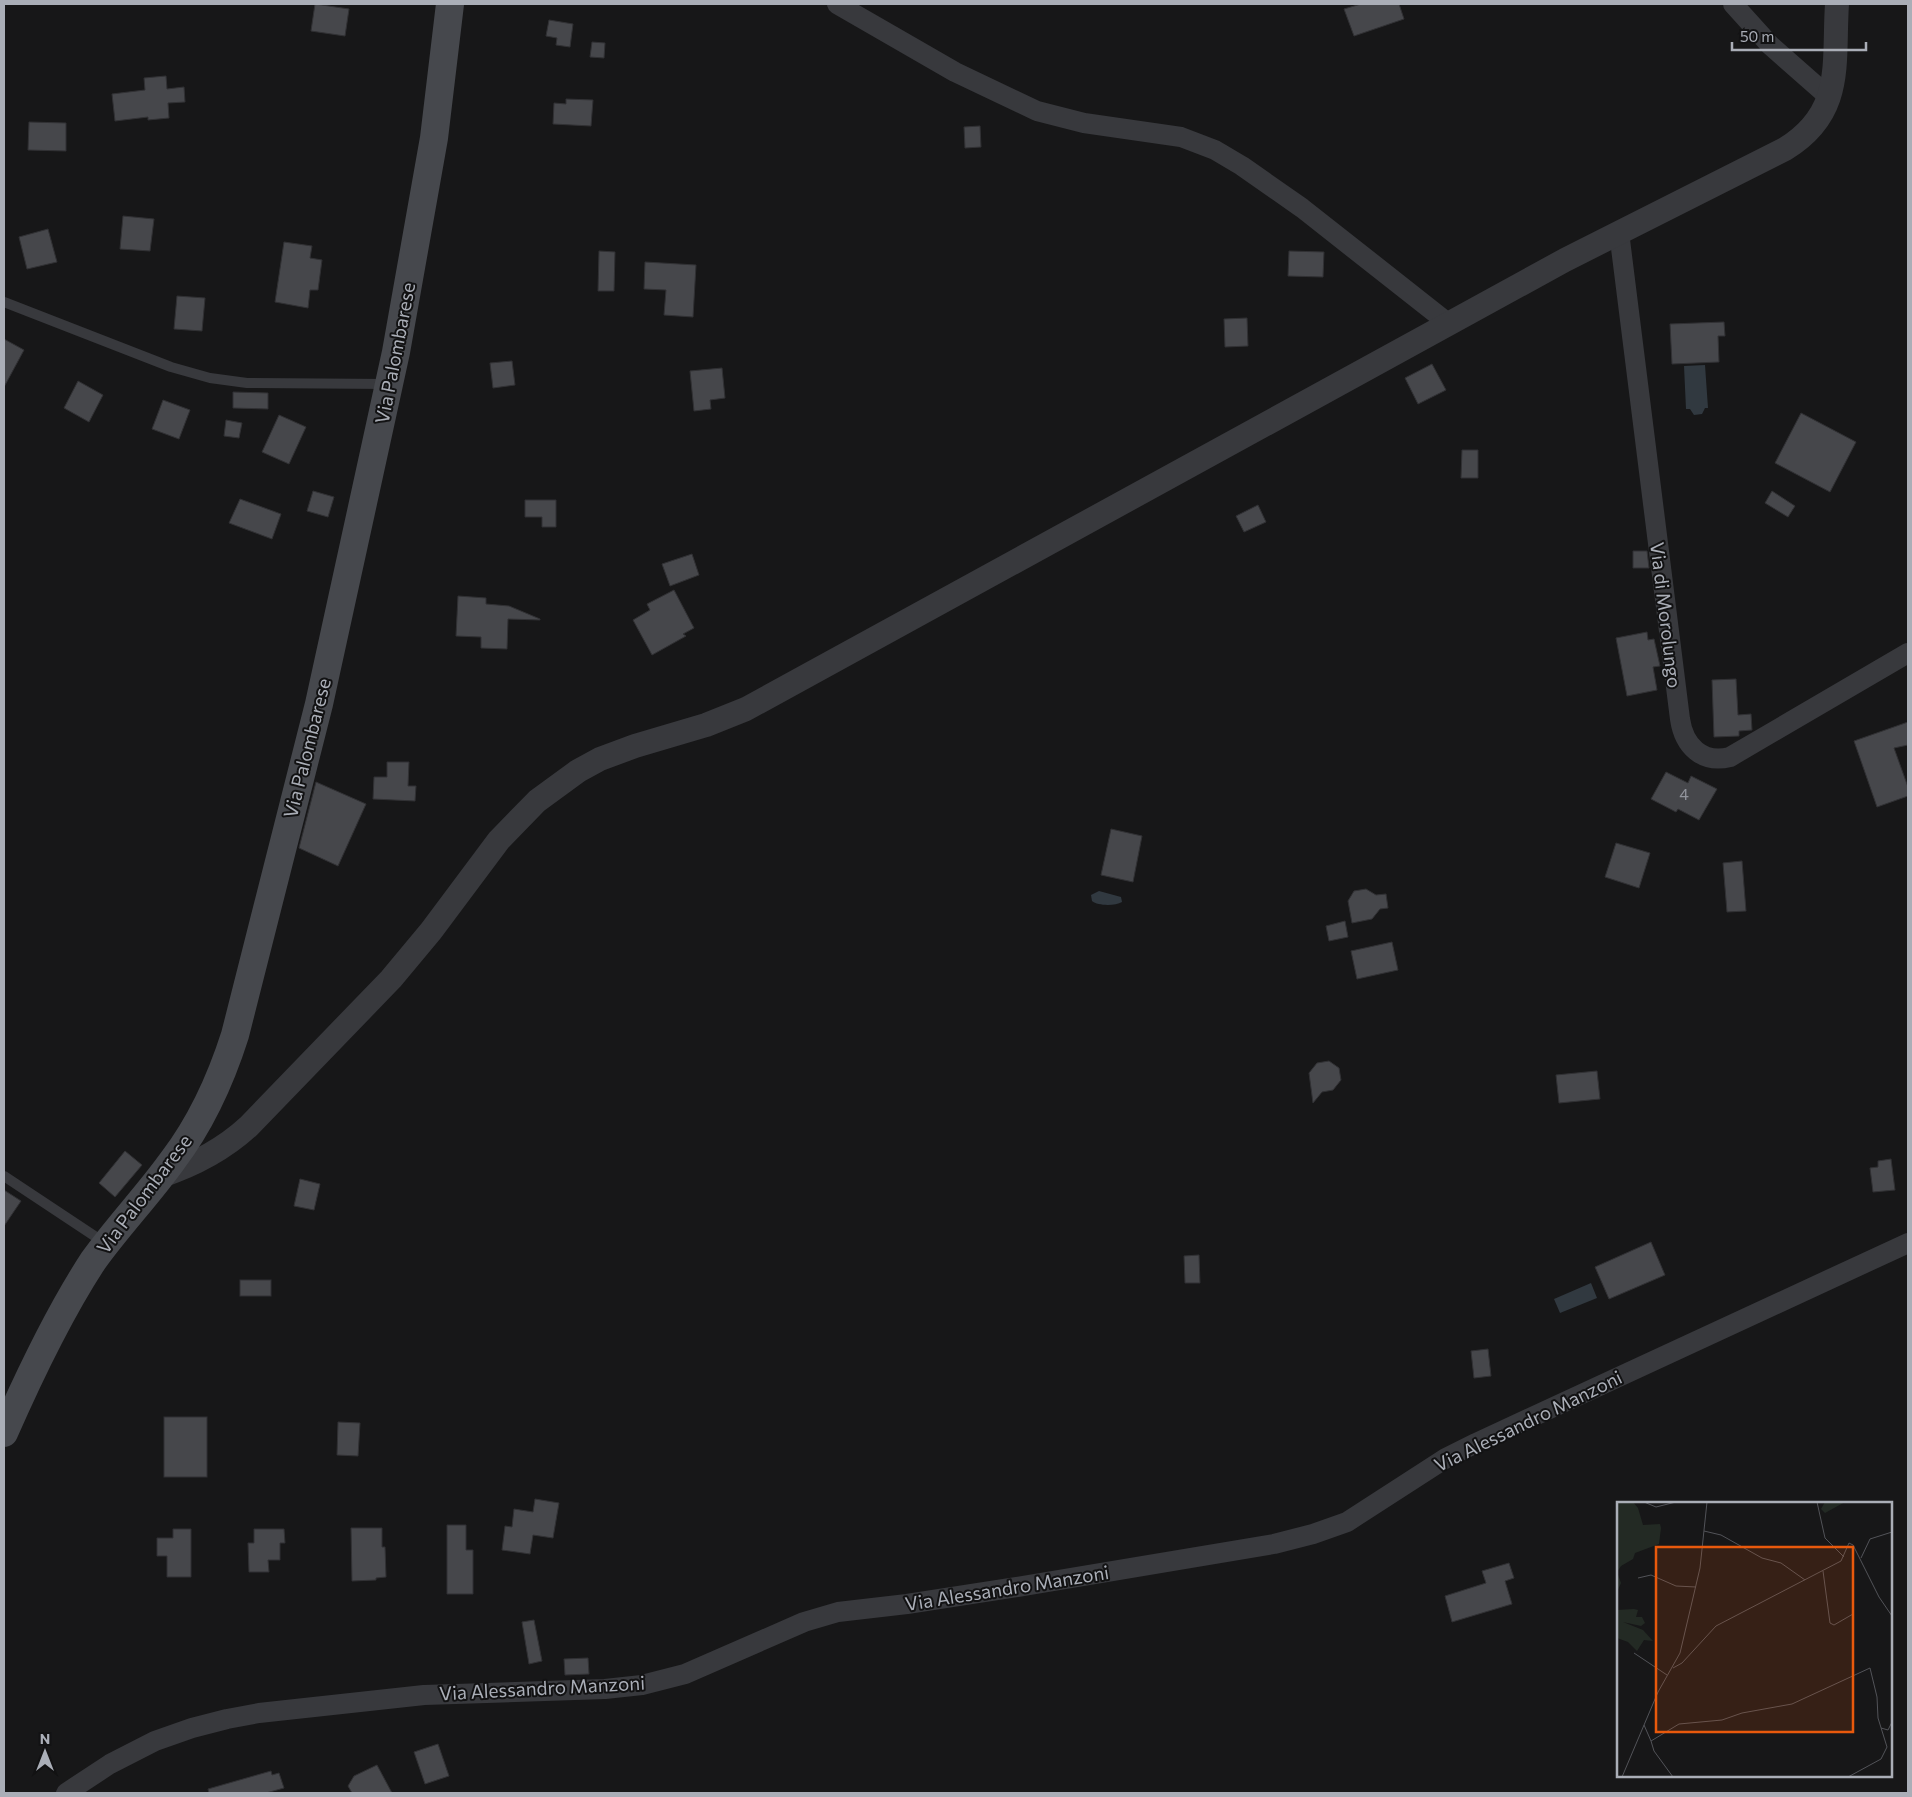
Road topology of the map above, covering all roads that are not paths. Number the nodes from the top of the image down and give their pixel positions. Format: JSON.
{"nodes":[{"id":1,"x":450,"y":4,"type":"edge"},
{"id":2,"x":837,"y":4,"type":"edge"},
{"id":3,"x":1732,"y":4,"type":"edge"},
{"id":4,"x":1837,"y":4,"type":"edge"},
{"id":5,"x":1829,"y":97,"type":"junction"},
{"id":6,"x":1619,"y":232,"type":"junction"},
{"id":7,"x":4,"y":302,"type":"edge"},
{"id":8,"x":1448,"y":324,"type":"junction"},
{"id":9,"x":389,"y":384,"type":"junction"},
{"id":10,"x":1908,"y":653,"type":"edge"},
{"id":11,"x":4,"y":1176,"type":"edge"},
{"id":12,"x":161,"y":1176,"type":"junction"},
{"id":13,"x":1908,"y":1243,"type":"edge"},
{"id":14,"x":106,"y":1244,"type":"junction"},
{"id":15,"x":4,"y":1433,"type":"edge"},
{"id":16,"x":66,"y":1793,"type":"edge"}],
"edges":[{"from":1,"to":9,"type":"main road","name":"Via Palombarese"},
{"from":2,"to":8,"type":"street"},
{"from":3,"to":5,"type":"street"},
{"from":4,"to":5,"type":"street"},
{"from":5,"to":6,"type":"street"},
{"from":6,"to":8,"type":"street"},
{"from":6,"to":10,"type":"street","name":"Via di Morolungo"},
{"from":7,"to":9,"type":"lane"},
{"from":8,"to":12,"type":"street"},
{"from":9,"to":12,"type":"main road","name":"Via Palombarese"},
{"from":11,"to":14,"type":"lane"},
{"from":12,"to":14,"type":"main road","name":"Via Palombarese"},
{"from":13,"to":16,"type":"street","name":"Via Alessandro Manzoni"},
{"from":14,"to":15,"type":"main road","name":"Via Palombarese"}]}
